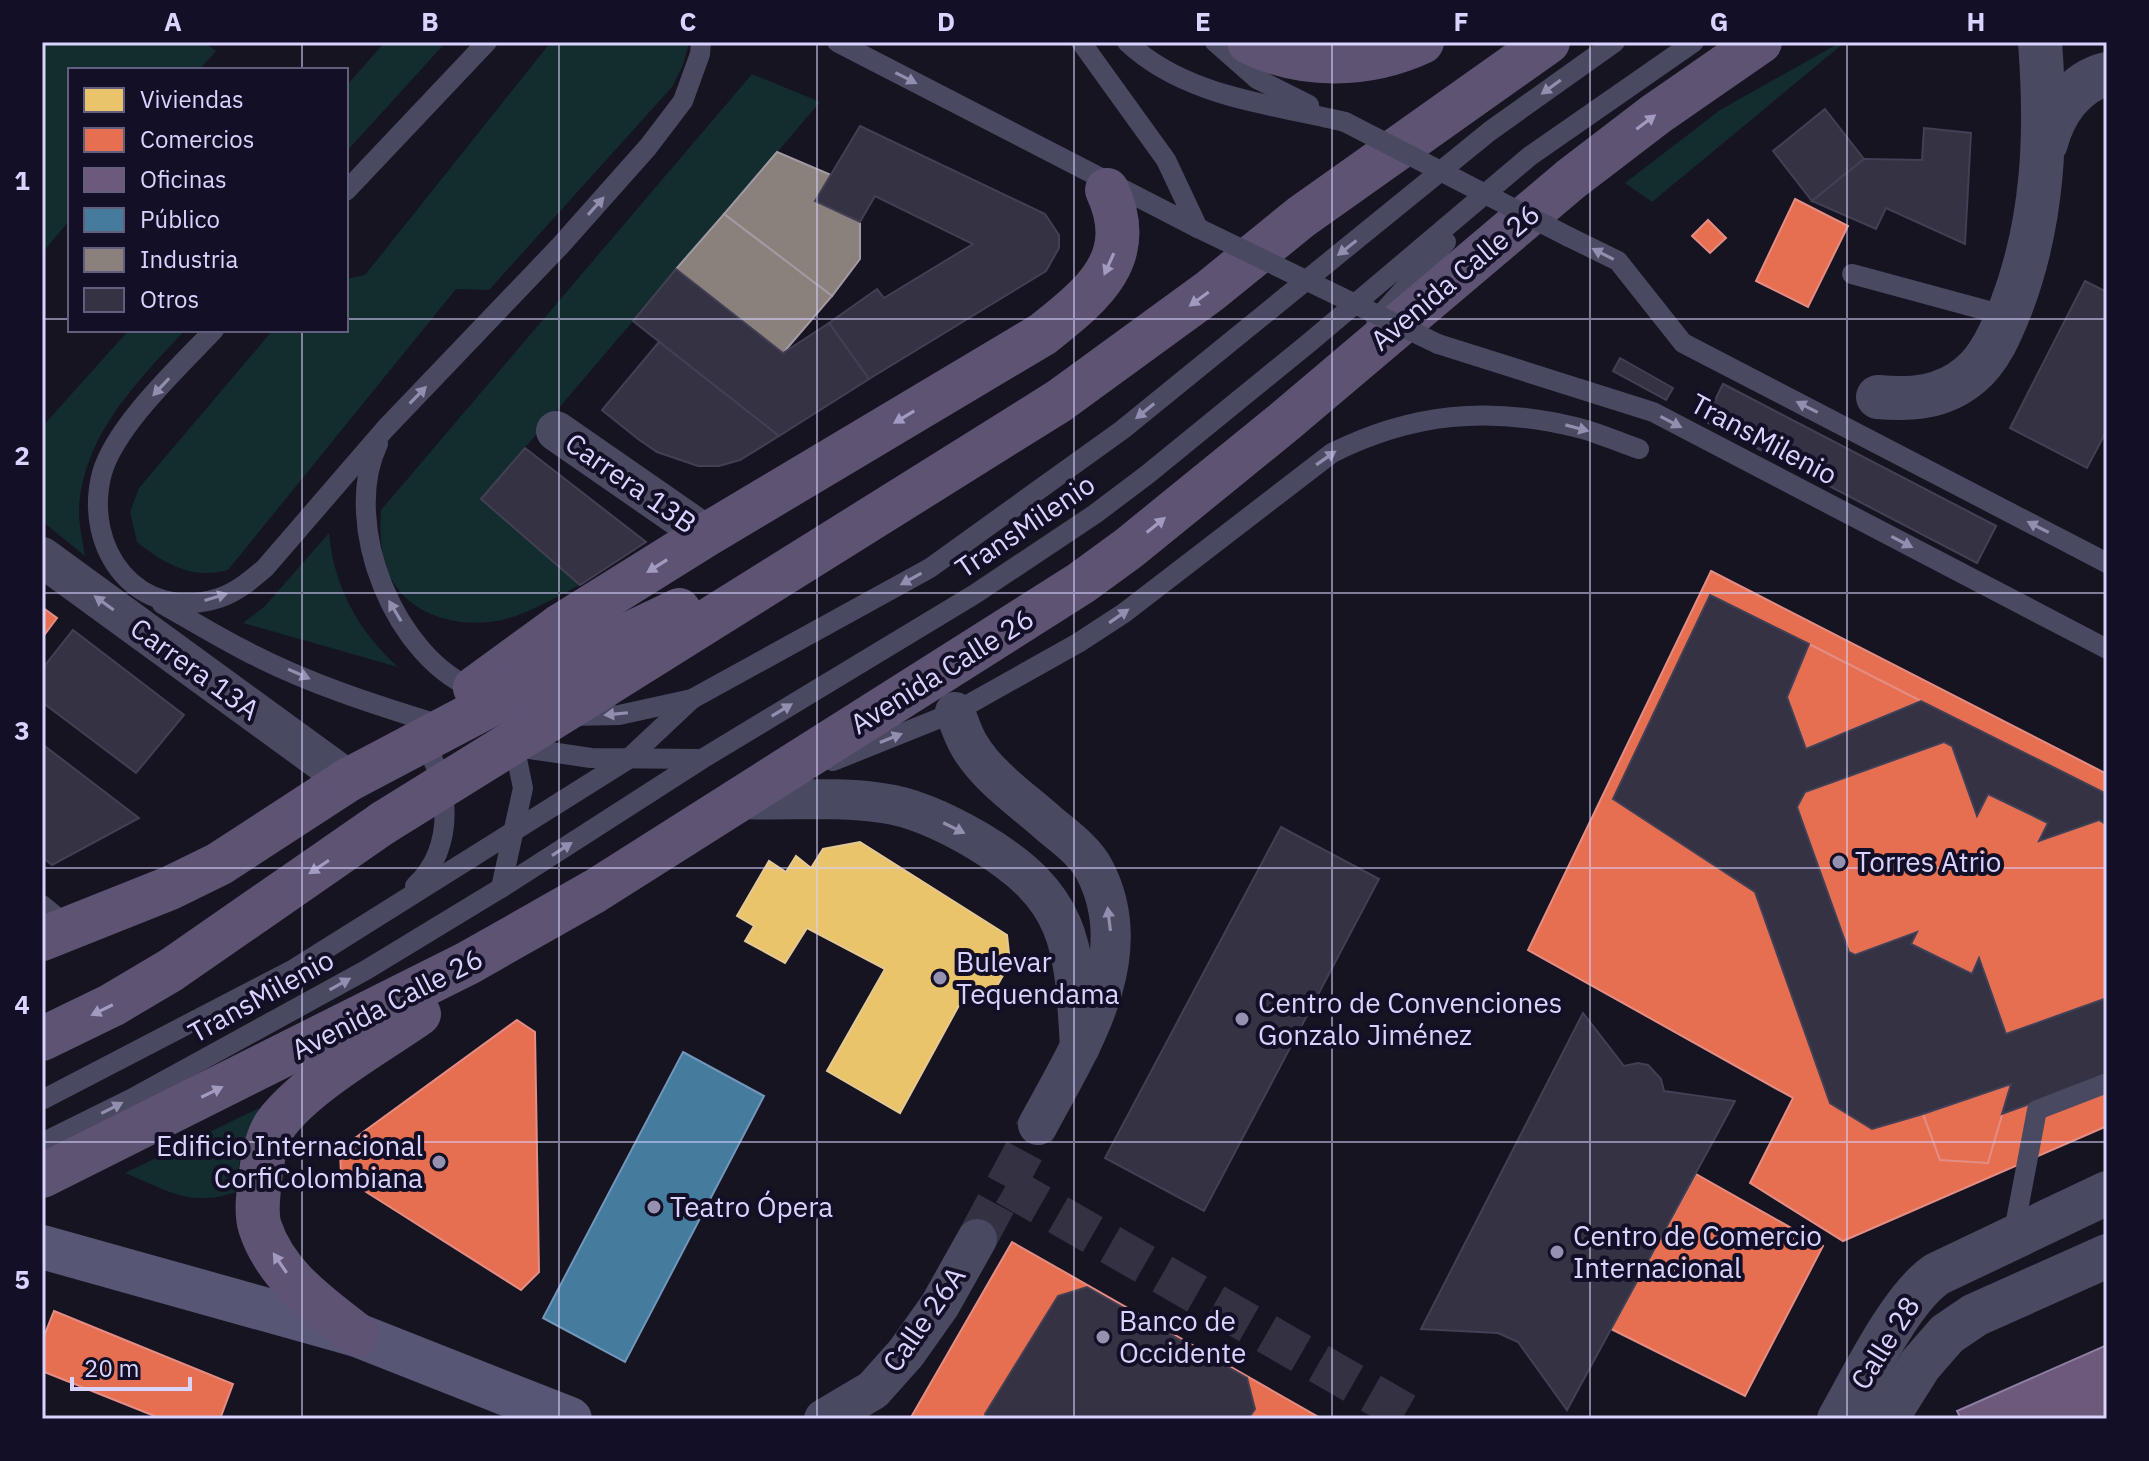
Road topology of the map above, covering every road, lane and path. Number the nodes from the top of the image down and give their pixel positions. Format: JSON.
{"nodes":[{"id":1,"x":487,"y":42,"type":"edge"},
{"id":2,"x":701,"y":42,"type":"edge"},
{"id":3,"x":837,"y":42,"type":"edge"},
{"id":4,"x":1081,"y":42,"type":"edge"},
{"id":5,"x":1127,"y":42,"type":"edge"},
{"id":6,"x":1215,"y":42,"type":"edge"},
{"id":7,"x":1249,"y":42,"type":"edge"},
{"id":8,"x":1422,"y":42,"type":"edge"},
{"id":9,"x":1548,"y":42,"type":"edge"},
{"id":10,"x":1615,"y":42,"type":"edge"},
{"id":11,"x":1694,"y":42,"type":"edge"},
{"id":12,"x":1760,"y":42,"type":"edge"},
{"id":13,"x":2040,"y":42,"type":"edge"},
{"id":14,"x":2107,"y":74,"type":"edge"},
{"id":15,"x":1345,"y":122,"type":"junction"},
{"id":16,"x":2043,"y":153,"type":"junction"},
{"id":17,"x":1496,"y":186,"type":"junction"},
{"id":18,"x":348,"y":189,"type":"edge"},
{"id":19,"x":1107,"y":190,"type":"dead end"},
{"id":20,"x":1198,"y":228,"type":"junction"},
{"id":21,"x":1852,"y":274,"type":"dead end"},
{"id":22,"x":2007,"y":316,"type":"junction"},
{"id":23,"x":212,"y":332,"type":"edge"},
{"id":24,"x":1878,"y":397,"type":"dead end"},
{"id":25,"x":1284,"y":422,"type":"junction"},
{"id":26,"x":385,"y":429,"type":"junction"},
{"id":27,"x":556,"y":431,"type":"dead end"},
{"id":28,"x":1639,"y":449,"type":"dead end"},
{"id":29,"x":706,"y":535,"type":"junction"},
{"id":30,"x":42,"y":557,"type":"edge"},
{"id":31,"x":2107,"y":563,"type":"edge"},
{"id":32,"x":155,"y":600,"type":"junction"},
{"id":33,"x":2107,"y":649,"type":"edge"},
{"id":34,"x":584,"y":655,"type":"junction"},
{"id":35,"x":471,"y":688,"type":"junction"},
{"id":36,"x":692,"y":699,"type":"junction"},
{"id":37,"x":385,"y":708,"type":"junction"},
{"id":38,"x":955,"y":712,"type":"junction"},
{"id":39,"x":517,"y":747,"type":"junction"},
{"id":40,"x":702,"y":759,"type":"junction"},
{"id":41,"x":627,"y":760,"type":"junction"},
{"id":42,"x":348,"y":780,"type":"junction"},
{"id":43,"x":740,"y":799,"type":"junction"},
{"id":44,"x":515,"y":828,"type":"junction"},
{"id":45,"x":501,"y":888,"type":"junction"},
{"id":46,"x":595,"y":891,"type":"junction"},
{"id":47,"x":394,"y":904,"type":"junction"},
{"id":48,"x":51,"y":924,"type":"edge"},
{"id":49,"x":42,"y":1039,"type":"edge"},
{"id":50,"x":1080,"y":1047,"type":"junction"},
{"id":51,"x":2107,"y":1083,"type":"edge"},
{"id":52,"x":42,"y":1100,"type":"edge"},
{"id":53,"x":1038,"y":1125,"type":"tunnel mouth"},
{"id":54,"x":42,"y":1143,"type":"edge"},
{"id":55,"x":42,"y":1176,"type":"edge"},
{"id":56,"x":2107,"y":1193,"type":"edge"},
{"id":57,"x":2013,"y":1237,"type":"junction"},
{"id":58,"x":977,"y":1239,"type":"tunnel mouth"},
{"id":59,"x":42,"y":1247,"type":"edge"},
{"id":60,"x":2107,"y":1256,"type":"edge"},
{"id":61,"x":357,"y":1335,"type":"junction"},
{"id":62,"x":570,"y":1419,"type":"edge"},
{"id":63,"x":824,"y":1419,"type":"edge"},
{"id":64,"x":1839,"y":1419,"type":"edge"},
{"id":65,"x":1886,"y":1419,"type":"edge"}],
"edges":[{"from":1,"to":18,"type":"lane"},
{"from":26,"to":2,"type":"lane","name":"TransMilenio","one_way":true},
{"from":3,"to":20,"type":"lane","name":"TransMilenio","one_way":true},
{"from":4,"to":20,"type":"lane"},
{"from":5,"to":15,"type":"lane","name":"TransMilenio"},
{"from":6,"to":15,"type":"lane","name":"TransMilenio"},
{"from":7,"to":8,"type":"main road"},
{"from":9,"to":34,"type":"main road","one_way":true},
{"from":10,"to":36,"type":"lane","name":"TransMilenio","one_way":true},
{"from":11,"to":17,"type":"lane","name":"TransMilenio"},
{"from":25,"to":12,"type":"main road","name":"Avenida Calle 26","one_way":true},
{"from":13,"to":16,"type":"street"},
{"from":14,"to":16,"type":"street"},
{"from":31,"to":15,"type":"lane","name":"TransMilenio","one_way":true,"bridge":true},
{"from":16,"to":22,"type":"street"},
{"from":17,"to":25,"type":"lane","name":"TransMilenio"},
{"from":40,"to":17,"type":"lane","name":"TransMilenio","one_way":true},
{"from":19,"to":29,"type":"main road","one_way":true},
{"from":20,"to":33,"type":"lane","name":"TransMilenio","one_way":true,"bridge":true},
{"from":21,"to":22,"type":"lane"},
{"from":22,"to":24,"type":"street"},
{"from":23,"to":32,"type":"lane","name":"TransMilenio","one_way":true},
{"from":43,"to":25,"type":"main road","name":"Avenida Calle 26","one_way":true},
{"from":32,"to":26,"type":"lane","name":"TransMilenio","one_way":true},
{"from":35,"to":26,"type":"lane","name":"TransMilenio","one_way":true},
{"from":27,"to":29,"type":"street","name":"Carrera 13B"},
{"from":38,"to":28,"type":"lane","one_way":true},
{"from":29,"to":34,"type":"main road","one_way":true},
{"from":42,"to":30,"type":"street","name":"Carrera 13A","one_way":true},
{"from":32,"to":37,"type":"lane","name":"TransMilenio","one_way":true},
{"from":34,"to":42,"type":"main road","bridge":true},
{"from":34,"to":49,"type":"main road","one_way":true,"bridge":true},
{"from":36,"to":35,"type":"lane","name":"TransMilenio","one_way":true},
{"from":35,"to":39,"type":"lane","name":"TransMilenio"},
{"from":36,"to":41,"type":"lane","name":"TransMilenio"},
{"from":37,"to":39,"type":"lane","name":"TransMilenio"},
{"from":37,"to":47,"type":"lane","name":"TransMilenio"},
{"from":43,"to":38,"type":"lane","one_way":true},
{"from":50,"to":38,"type":"street","one_way":true},
{"from":39,"to":41,"type":"lane","name":"TransMilenio"},
{"from":39,"to":44,"type":"lane","name":"TransMilenio"},
{"from":40,"to":41,"type":"lane","name":"TransMilenio"},
{"from":45,"to":40,"type":"lane","name":"TransMilenio","one_way":true},
{"from":41,"to":44,"type":"lane"},
{"from":42,"to":48,"type":"main road"},
{"from":43,"to":46,"type":"main road","name":"Avenida Calle 26"},
{"from":43,"to":50,"type":"street","one_way":true},
{"from":44,"to":45,"type":"lane","name":"TransMilenio"},
{"from":44,"to":47,"type":"lane","name":"TransMilenio"},
{"from":54,"to":45,"type":"lane","name":"TransMilenio","one_way":true},
{"from":55,"to":46,"type":"main road","name":"Avenida Calle 26","one_way":true},
{"from":61,"to":46,"type":"main road","one_way":true},
{"from":47,"to":52,"type":"lane","name":"TransMilenio"},
{"from":50,"to":53,"type":"street"},
{"from":51,"to":57,"type":"lane"},
{"from":56,"to":57,"type":"street","name":"Calle 28"},
{"from":57,"to":64,"type":"street","name":"Calle 28"},
{"from":58,"to":63,"type":"street","name":"Calle 26A"},
{"from":59,"to":61,"type":"main road"},
{"from":60,"to":65,"type":"street","name":"Calle 28"},
{"from":61,"to":62,"type":"main road"}]}
